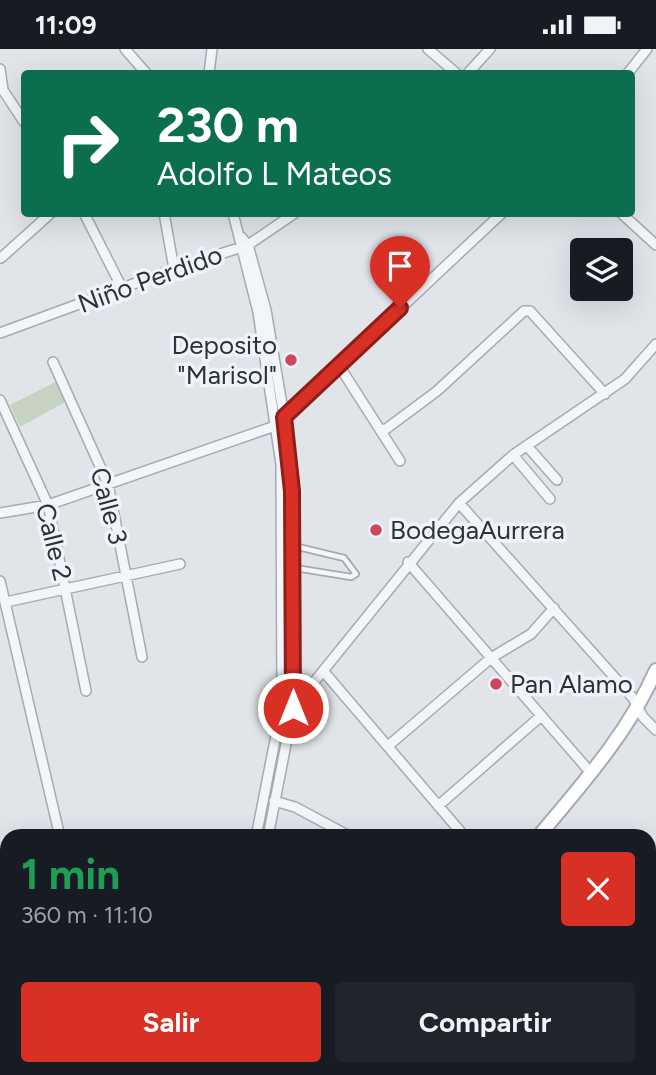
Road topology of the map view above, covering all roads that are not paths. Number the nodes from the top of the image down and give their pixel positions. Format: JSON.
{"nodes":[{"id":1,"x":125,"y":49,"type":"edge"},
{"id":2,"x":212,"y":49,"type":"edge"},
{"id":3,"x":428,"y":49,"type":"edge"},
{"id":4,"x":490,"y":49,"type":"edge"},
{"id":5,"x":647,"y":49,"type":"edge"},
{"id":6,"x":0,"y":69,"type":"edge"},
{"id":7,"x":143,"y":70,"type":"edge"},
{"id":8,"x":209,"y":70,"type":"edge"},
{"id":9,"x":452,"y":70,"type":"edge"},
{"id":10,"x":471,"y":70,"type":"edge"},
{"id":11,"x":630,"y":70,"type":"edge"},
{"id":12,"x":21,"y":118,"type":"edge"},
{"id":13,"x":47,"y":217,"type":"edge"},
{"id":14,"x":86,"y":217,"type":"edge"},
{"id":15,"x":165,"y":217,"type":"edge"},
{"id":16,"x":234,"y":217,"type":"edge"},
{"id":17,"x":288,"y":217,"type":"edge"},
{"id":18,"x":498,"y":217,"type":"edge"},
{"id":19,"x":625,"y":217,"type":"edge"},
{"id":20,"x":243,"y":243,"type":"junction"},
{"id":21,"x":656,"y":245,"type":"edge"},
{"id":22,"x":1,"y":258,"type":"edge"},
{"id":23,"x":174,"y":269,"type":"junction"},
{"id":24,"x":255,"y":285,"type":"junction"},
{"id":25,"x":122,"y":288,"type":"junction"},
{"id":26,"x":0,"y":333,"type":"edge"},
{"id":27,"x":656,"y":344,"type":"edge"},
{"id":28,"x":652,"y":356,"type":"edge"},
{"id":29,"x":53,"y":362,"type":"dead end"},
{"id":30,"x":338,"y":364,"type":"junction"},
{"id":31,"x":605,"y":394,"type":"junction"},
{"id":32,"x":0,"y":400,"type":"edge"},
{"id":33,"x":284,"y":417,"type":"junction"},
{"id":34,"x":275,"y":426,"type":"junction"},
{"id":35,"x":380,"y":430,"type":"junction"},
{"id":36,"x":527,"y":446,"type":"junction"},
{"id":37,"x":513,"y":455,"type":"junction"},
{"id":38,"x":400,"y":461,"type":"dead end"},
{"id":39,"x":557,"y":480,"type":"dead end"},
{"id":40,"x":108,"y":484,"type":"junction"},
{"id":41,"x":550,"y":499,"type":"dead end"},
{"id":42,"x":458,"y":503,"type":"junction"},
{"id":43,"x":48,"y":505,"type":"junction"},
{"id":44,"x":0,"y":513,"type":"edge"},
{"id":45,"x":294,"y":545,"type":"junction"},
{"id":46,"x":408,"y":562,"type":"junction"},
{"id":47,"x":180,"y":563,"type":"dead end"},
{"id":48,"x":283,"y":566,"type":"junction"},
{"id":49,"x":294,"y":568,"type":"junction"},
{"id":50,"x":126,"y":576,"type":"junction"},
{"id":51,"x":0,"y":582,"type":"edge"},
{"id":52,"x":66,"y":590,"type":"junction"},
{"id":53,"x":5,"y":602,"type":"junction"},
{"id":54,"x":554,"y":608,"type":"junction"},
{"id":55,"x":142,"y":657,"type":"dead end"},
{"id":56,"x":491,"y":658,"type":"junction"},
{"id":57,"x":656,"y":670,"type":"edge"},
{"id":58,"x":324,"y":673,"type":"junction"},
{"id":59,"x":86,"y":691,"type":"dead end"},
{"id":60,"x":282,"y":705,"type":"junction"},
{"id":61,"x":293,"y":708,"type":"junction"},
{"id":62,"x":639,"y":709,"type":"junction"},
{"id":63,"x":541,"y":716,"type":"junction"},
{"id":64,"x":656,"y":730,"type":"edge"},
{"id":65,"x":388,"y":746,"type":"junction"},
{"id":66,"x":591,"y":773,"type":"junction"},
{"id":67,"x":274,"y":801,"type":"junction"},
{"id":68,"x":438,"y":806,"type":"junction"},
{"id":69,"x":58,"y":829,"type":"edge"},
{"id":70,"x":258,"y":829,"type":"edge"},
{"id":71,"x":269,"y":829,"type":"edge"},
{"id":72,"x":336,"y":829,"type":"edge"},
{"id":73,"x":455,"y":829,"type":"edge"},
{"id":74,"x":545,"y":829,"type":"edge"}],
"edges":[{"from":1,"to":7,"type":"street"},
{"from":2,"to":8,"type":"street"},
{"from":3,"to":9,"type":"street"},
{"from":4,"to":10,"type":"street"},
{"from":5,"to":11,"type":"street"},
{"from":6,"to":12,"type":"street"},
{"from":13,"to":22,"type":"street"},
{"from":14,"to":25,"type":"street"},
{"from":15,"to":23,"type":"street"},
{"from":16,"to":20,"type":"street"},
{"from":17,"to":20,"type":"street","name":"Niño Perdido"},
{"from":18,"to":30,"type":"street"},
{"from":19,"to":21,"type":"street"},
{"from":20,"to":23,"type":"street","name":"Niño Perdido"},
{"from":20,"to":24,"type":"street"},
{"from":23,"to":25,"type":"street","name":"Niño Perdido"},
{"from":24,"to":33,"type":"street"},
{"from":24,"to":34,"type":"street"},
{"from":25,"to":26,"type":"street","name":"Niño Perdido"},
{"from":27,"to":28,"type":"street"},
{"from":28,"to":31,"type":"street"},
{"from":29,"to":40,"type":"street","name":"Calle 3"},
{"from":30,"to":33,"type":"street"},
{"from":30,"to":35,"type":"street"},
{"from":31,"to":35,"type":"street"},
{"from":31,"to":36,"type":"street"},
{"from":32,"to":43,"type":"street","name":"Calle 2"},
{"from":33,"to":34,"type":"street"},
{"from":33,"to":45,"type":"street"},
{"from":34,"to":40,"type":"street"},
{"from":34,"to":48,"type":"street"},
{"from":35,"to":38,"type":"street"},
{"from":36,"to":37,"type":"street"},
{"from":36,"to":39,"type":"street"},
{"from":37,"to":41,"type":"street"},
{"from":37,"to":42,"type":"street"},
{"from":40,"to":43,"type":"street"},
{"from":40,"to":50,"type":"street","name":"Calle 3"},
{"from":42,"to":46,"type":"street"},
{"from":42,"to":54,"type":"street"},
{"from":43,"to":44,"type":"street"},
{"from":43,"to":52,"type":"street","name":"Calle 2"},
{"from":45,"to":49,"type":"street"},
{"from":45,"to":49,"type":"lane"},
{"from":46,"to":56,"type":"street"},
{"from":46,"to":58,"type":"street"},
{"from":47,"to":50,"type":"street"},
{"from":48,"to":49,"type":"lane"},
{"from":48,"to":60,"type":"street"},
{"from":49,"to":61,"type":"street"},
{"from":50,"to":52,"type":"street"},
{"from":50,"to":55,"type":"street","name":"Calle 3"},
{"from":51,"to":53,"type":"street"},
{"from":52,"to":53,"type":"street"},
{"from":52,"to":59,"type":"street","name":"Calle 2"},
{"from":53,"to":69,"type":"street"},
{"from":54,"to":56,"type":"street"},
{"from":54,"to":62,"type":"street"},
{"from":56,"to":63,"type":"street"},
{"from":56,"to":65,"type":"street"},
{"from":57,"to":62,"type":"main road"},
{"from":58,"to":61,"type":"street"},
{"from":58,"to":65,"type":"street"},
{"from":60,"to":61,"type":"street"},
{"from":60,"to":70,"type":"street"},
{"from":61,"to":67,"type":"street"},
{"from":62,"to":64,"type":"street"},
{"from":62,"to":66,"type":"main road"},
{"from":63,"to":66,"type":"street"},
{"from":63,"to":68,"type":"street"},
{"from":65,"to":68,"type":"street"},
{"from":66,"to":74,"type":"main road"},
{"from":67,"to":71,"type":"street"},
{"from":67,"to":72,"type":"street"},
{"from":68,"to":73,"type":"street"}]}
